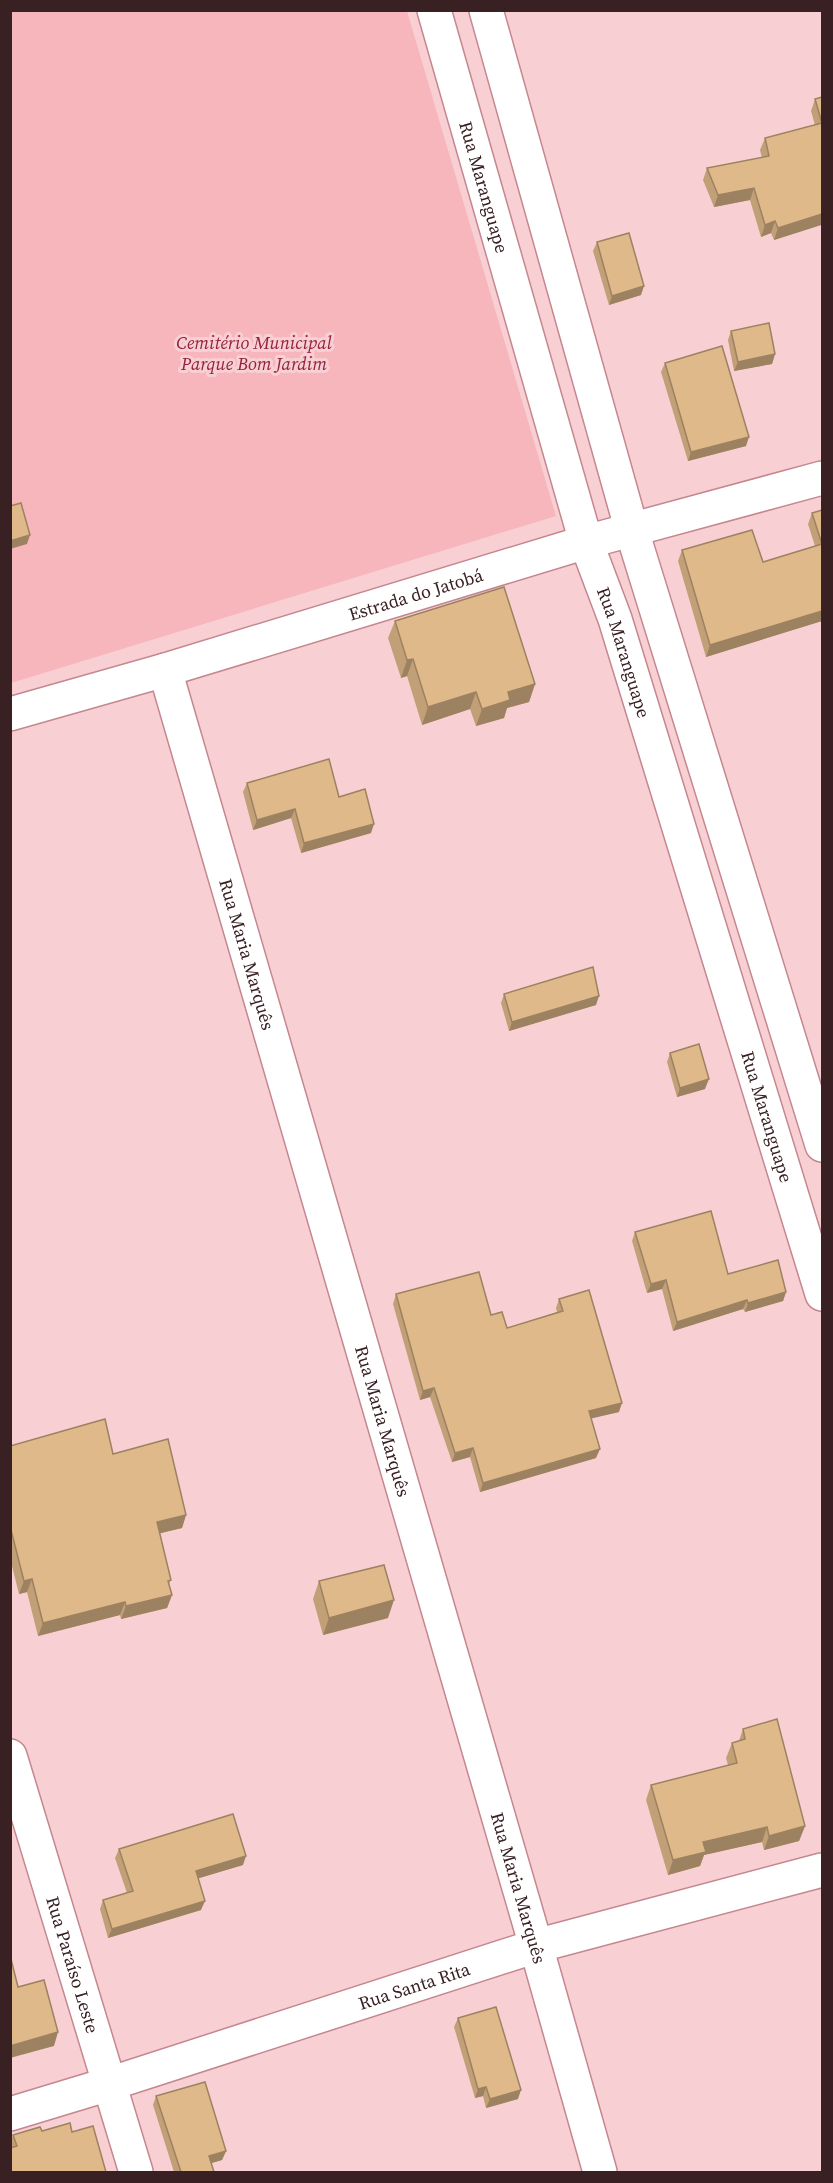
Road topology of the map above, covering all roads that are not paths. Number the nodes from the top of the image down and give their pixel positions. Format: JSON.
{"nodes":[{"id":1,"x":434,"y":10,"type":"edge"},
{"id":2,"x":486,"y":10,"type":"edge"},
{"id":3,"x":822,"y":478,"type":"edge"},
{"id":4,"x":632,"y":531,"type":"junction"},
{"id":5,"x":586,"y":542,"type":"junction"},
{"id":6,"x":165,"y":670,"type":"junction"},
{"id":7,"x":10,"y":714,"type":"edge"},
{"id":8,"x":822,"y":1145,"type":"edge"},
{"id":9,"x":822,"y":1294,"type":"edge"},
{"id":10,"x":10,"y":1756,"type":"edge"},
{"id":11,"x":822,"y":1870,"type":"edge"},
{"id":12,"x":536,"y":1946,"type":"junction"},
{"id":13,"x":109,"y":2084,"type":"junction"},
{"id":14,"x":10,"y":2114,"type":"edge"},
{"id":15,"x":136,"y":2172,"type":"edge"},
{"id":16,"x":600,"y":2172,"type":"edge"}],
"edges":[{"from":1,"to":5,"type":"street","name":"Rua Maranguape"},
{"from":2,"to":4,"type":"street"},
{"from":3,"to":4,"type":"street","name":"Estrada do Jatobá"},
{"from":4,"to":5,"type":"street","name":"Estrada do Jatobá"},
{"from":4,"to":8,"type":"street"},
{"from":5,"to":6,"type":"street","name":"Estrada do Jatobá"},
{"from":5,"to":9,"type":"street","name":"Rua Maranguape"},
{"from":6,"to":7,"type":"street","name":"Estrada do Jatobá"},
{"from":6,"to":12,"type":"street","name":"Rua Maria Marquês"},
{"from":10,"to":13,"type":"street","name":"Rua Paraíso Leste"},
{"from":11,"to":12,"type":"street","name":"Rua Santa Rita"},
{"from":12,"to":13,"type":"street","name":"Rua Santa Rita"},
{"from":12,"to":16,"type":"street","name":"Rua Maria Marquês"},
{"from":13,"to":14,"type":"street","name":"Rua Santa Rita"},
{"from":13,"to":15,"type":"street","name":"Rua Paraíso Leste"}]}
